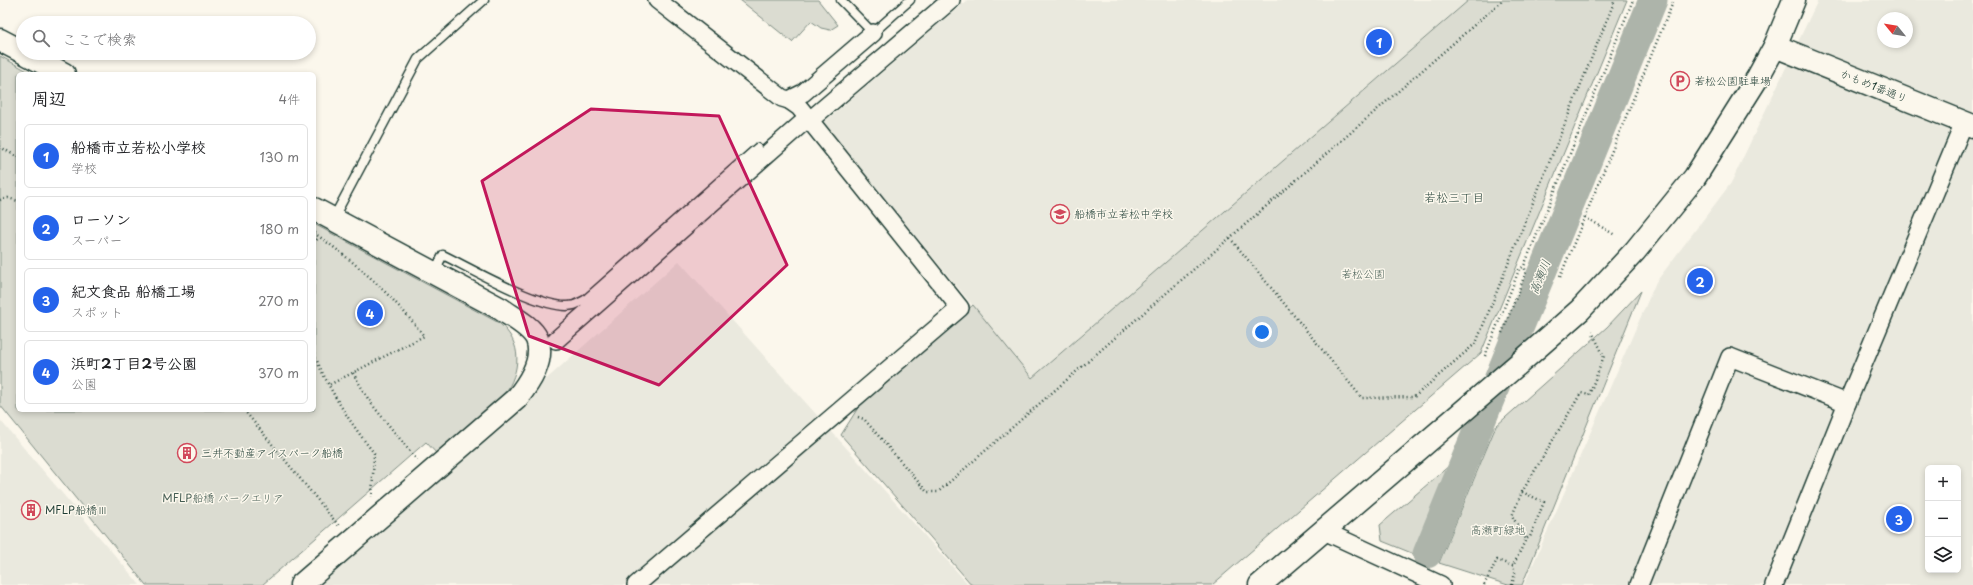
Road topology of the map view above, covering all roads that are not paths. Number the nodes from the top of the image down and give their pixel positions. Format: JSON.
{"nodes":[{"id":1,"x":484,"y":0,"type":"edge"},
{"id":2,"x":657,"y":0,"type":"edge"},
{"id":3,"x":841,"y":0,"type":"edge"},
{"id":4,"x":910,"y":0,"type":"edge"},
{"id":5,"x":950,"y":0,"type":"edge"},
{"id":6,"x":1794,"y":0,"type":"edge"},
{"id":7,"x":873,"y":33,"type":"junction"},
{"id":8,"x":0,"y":40,"type":"edge"},
{"id":9,"x":1775,"y":46,"type":"junction"},
{"id":10,"x":16,"y":48,"type":"edge"},
{"id":11,"x":39,"y":60,"type":"edge"},
{"id":12,"x":60,"y":72,"type":"edge"},
{"id":13,"x":789,"y":100,"type":"junction"},
{"id":14,"x":809,"y":119,"type":"junction"},
{"id":15,"x":1969,"y":124,"type":"edge"},
{"id":16,"x":757,"y":148,"type":"dead end"},
{"id":17,"x":316,"y":210,"type":"edge"},
{"id":18,"x":333,"y":219,"type":"junction"},
{"id":19,"x":434,"y":273,"type":"junction"},
{"id":20,"x":556,"y":340,"type":"dead end"},
{"id":21,"x":1847,"y":403,"type":"junction"},
{"id":22,"x":1324,"y":531,"type":"junction"},
{"id":23,"x":1436,"y":583,"type":"edge"},
{"id":24,"x":301,"y":585,"type":"edge"},
{"id":25,"x":636,"y":585,"type":"edge"},
{"id":26,"x":1260,"y":585,"type":"edge"},
{"id":27,"x":1639,"y":585,"type":"edge"},
{"id":28,"x":1774,"y":585,"type":"edge"}],
"edges":[{"from":1,"to":18,"type":"lane"},
{"from":2,"to":13,"type":"street"},
{"from":3,"to":7,"type":"lane"},
{"from":4,"to":7,"type":"lane"},
{"from":5,"to":14,"type":"street"},
{"from":6,"to":9,"type":"street"},
{"from":7,"to":13,"type":"street"},
{"from":8,"to":10,"type":"street"},
{"from":9,"to":15,"type":"street","name":"かもめ1番通り"},
{"from":9,"to":22,"type":"street"},
{"from":11,"to":12,"type":"street"},
{"from":13,"to":14,"type":"street"},
{"from":14,"to":20,"type":"street"},
{"from":14,"to":25,"type":"street"},
{"from":15,"to":21,"type":"street"},
{"from":16,"to":19,"type":"lane"},
{"from":17,"to":18,"type":"street"},
{"from":18,"to":19,"type":"street"},
{"from":19,"to":24,"type":"street"},
{"from":21,"to":27,"type":"street"},
{"from":21,"to":28,"type":"street"},
{"from":22,"to":23,"type":"street"},
{"from":22,"to":26,"type":"street"}]}
